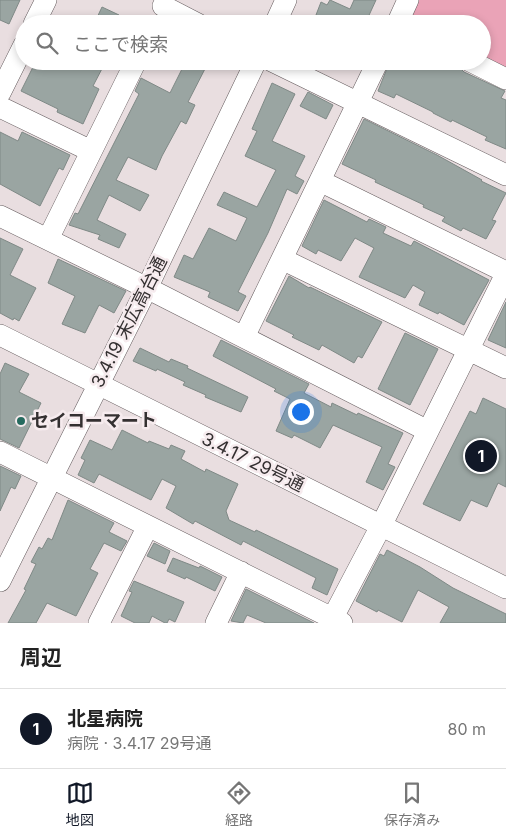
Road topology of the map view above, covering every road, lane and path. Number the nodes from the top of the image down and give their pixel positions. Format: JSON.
{"nodes":[{"id":1,"x":46,"y":0,"type":"edge"},
{"id":2,"x":286,"y":0,"type":"edge"},
{"id":3,"x":408,"y":0,"type":"edge"},
{"id":4,"x":161,"y":10,"type":"edge"},
{"id":5,"x":38,"y":15,"type":"edge"},
{"id":6,"x":174,"y":15,"type":"edge"},
{"id":7,"x":279,"y":15,"type":"edge"},
{"id":8,"x":401,"y":15,"type":"edge"},
{"id":9,"x":15,"y":63,"type":"edge"},
{"id":10,"x":132,"y":70,"type":"edge"},
{"id":11,"x":252,"y":70,"type":"edge"},
{"id":12,"x":290,"y":70,"type":"edge"},
{"id":13,"x":374,"y":70,"type":"edge"},
{"id":14,"x":488,"y":70,"type":"edge"},
{"id":15,"x":506,"y":79,"type":"edge"},
{"id":16,"x":0,"y":93,"type":"edge"},
{"id":17,"x":358,"y":103,"type":"junction"},
{"id":18,"x":0,"y":107,"type":"edge"},
{"id":19,"x":91,"y":152,"type":"junction"},
{"id":20,"x":506,"y":175,"type":"edge"},
{"id":21,"x":320,"y":182,"type":"junction"},
{"id":22,"x":0,"y":216,"type":"edge"},
{"id":23,"x":48,"y":240,"type":"junction"},
{"id":24,"x":282,"y":259,"type":"junction"},
{"id":25,"x":506,"y":273,"type":"edge"},
{"id":26,"x":147,"y":288,"type":"junction"},
{"id":27,"x":0,"y":335,"type":"edge"},
{"id":28,"x":244,"y":337,"type":"junction"},
{"id":29,"x":469,"y":349,"type":"junction"},
{"id":30,"x":506,"y":368,"type":"edge"},
{"id":31,"x":98,"y":384,"type":"junction"},
{"id":32,"x":428,"y":430,"type":"junction"},
{"id":33,"x":0,"y":452,"type":"edge"},
{"id":34,"x":51,"y":477,"type":"junction"},
{"id":35,"x":148,"y":526,"type":"junction"},
{"id":36,"x":381,"y":526,"type":"junction"},
{"id":37,"x":241,"y":572,"type":"junction"},
{"id":38,"x":0,"y":581,"type":"edge"},
{"id":39,"x":506,"y":588,"type":"edge"},
{"id":40,"x":335,"y":621,"type":"edge"},
{"id":41,"x":99,"y":623,"type":"edge"},
{"id":42,"x":216,"y":623,"type":"edge"}],
"edges":[{"from":1,"to":5,"type":"street"},
{"from":2,"to":7,"type":"street"},
{"from":3,"to":8,"type":"street"},
{"from":4,"to":6,"type":"street"},
{"from":9,"to":16,"type":"street"},
{"from":10,"to":19,"type":"street"},
{"from":11,"to":26,"type":"street","name":"3.4.19 末広高台通"},
{"from":12,"to":17,"type":"street"},
{"from":13,"to":17,"type":"street"},
{"from":14,"to":15,"type":"street"},
{"from":17,"to":20,"type":"street"},
{"from":17,"to":21,"type":"street"},
{"from":18,"to":19,"type":"street"},
{"from":19,"to":23,"type":"street"},
{"from":21,"to":24,"type":"street"},
{"from":21,"to":25,"type":"street"},
{"from":22,"to":23,"type":"street"},
{"from":23,"to":26,"type":"street"},
{"from":24,"to":28,"type":"street"},
{"from":24,"to":29,"type":"street"},
{"from":25,"to":29,"type":"street"},
{"from":26,"to":28,"type":"street"},
{"from":26,"to":31,"type":"street","name":"3.4.19 末広高台通"},
{"from":27,"to":31,"type":"street","name":"3.4.17 29号通"},
{"from":28,"to":32,"type":"street"},
{"from":29,"to":30,"type":"street"},
{"from":29,"to":32,"type":"street"},
{"from":31,"to":34,"type":"street","name":"3.4.19 末広高台通"},
{"from":31,"to":36,"type":"street","name":"3.4.17 29号通"},
{"from":32,"to":36,"type":"street"},
{"from":33,"to":34,"type":"street"},
{"from":34,"to":35,"type":"street"},
{"from":34,"to":38,"type":"street","name":"3.4.19 末広高台通"},
{"from":35,"to":37,"type":"street"},
{"from":35,"to":41,"type":"street"},
{"from":36,"to":39,"type":"street","name":"3.4.17 29号通"},
{"from":36,"to":40,"type":"street"},
{"from":37,"to":40,"type":"street"},
{"from":37,"to":42,"type":"street"}]}
